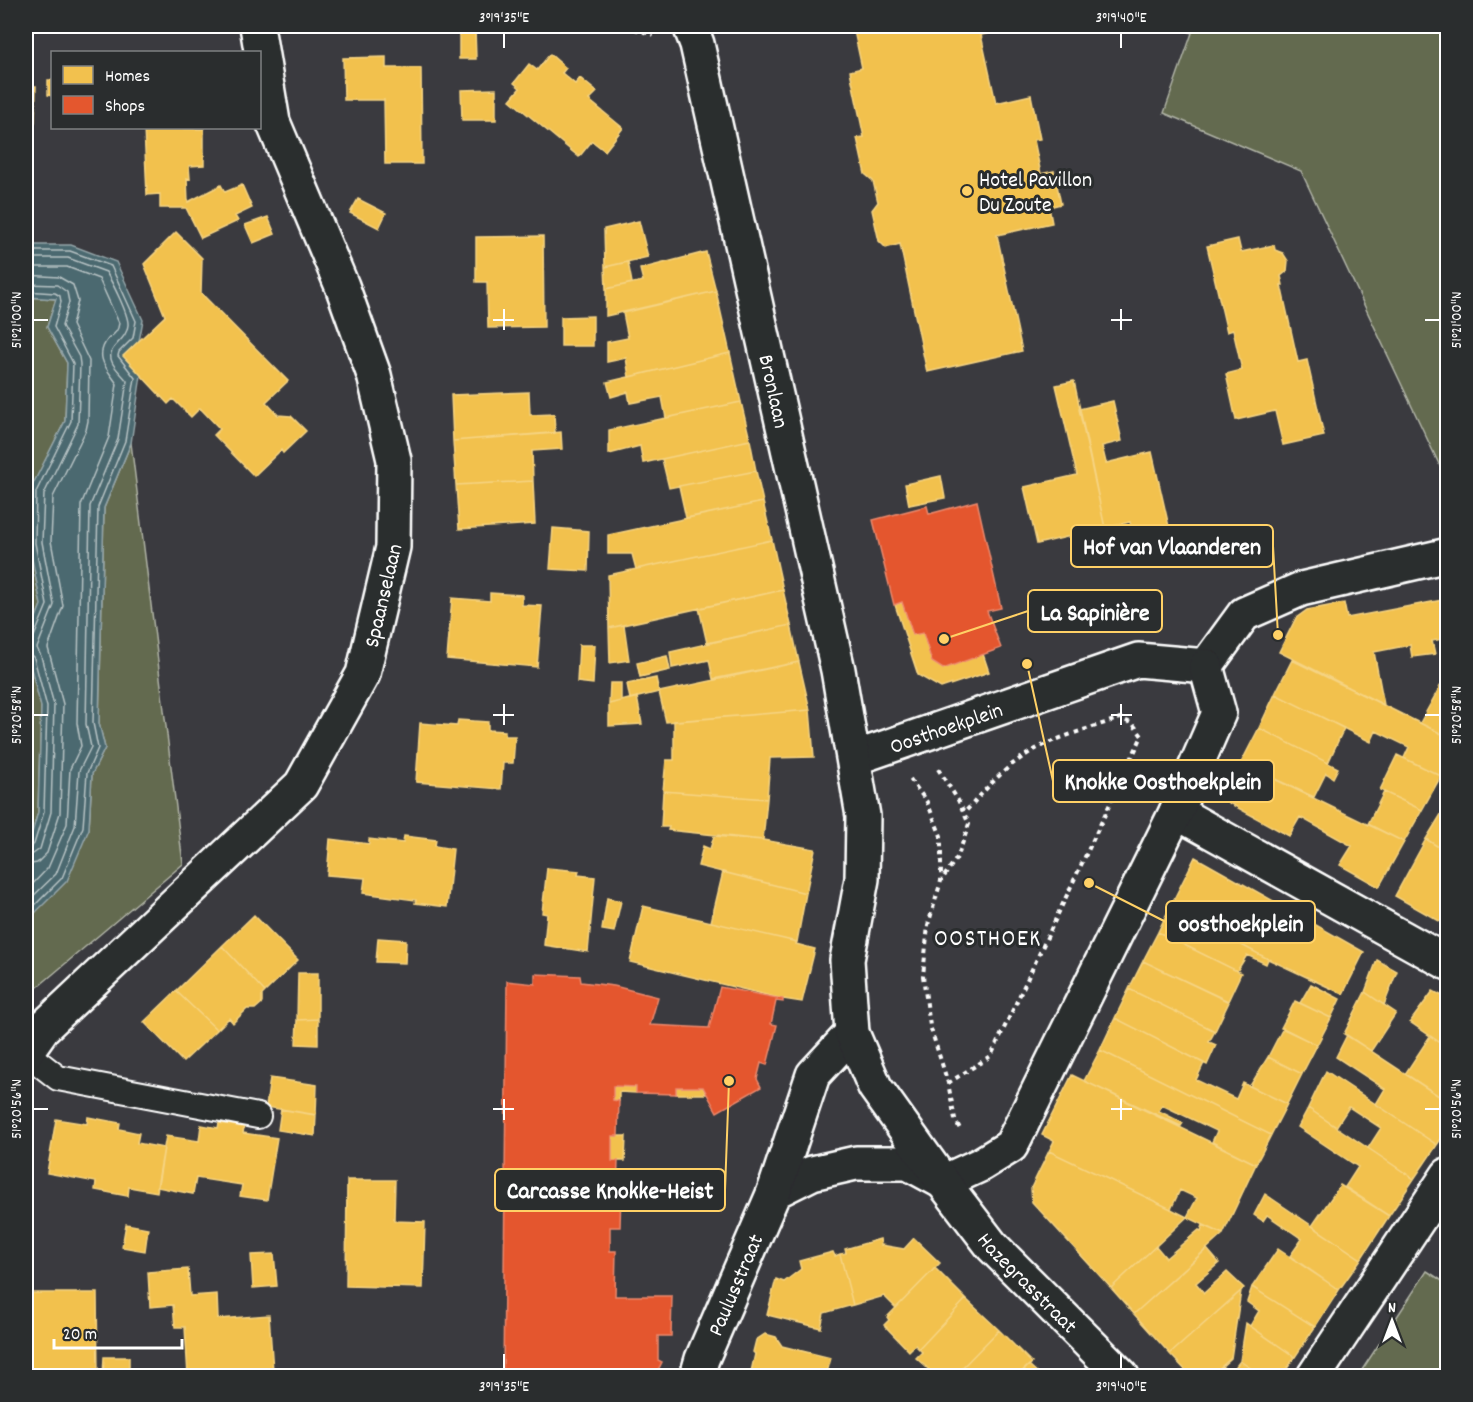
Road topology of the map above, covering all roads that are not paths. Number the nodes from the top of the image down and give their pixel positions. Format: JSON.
{"nodes":[{"id":1,"x":257,"y":26,"type":"edge"},
{"id":2,"x":690,"y":26,"type":"edge"},
{"id":3,"x":1448,"y":555,"type":"edge"},
{"id":4,"x":1206,"y":666,"type":"junction"},
{"id":5,"x":855,"y":758,"type":"junction"},
{"id":6,"x":1176,"y":812,"type":"junction"},
{"id":7,"x":1448,"y":963,"type":"edge"},
{"id":8,"x":852,"y":1033,"type":"junction"},
{"id":9,"x":26,"y":1052,"type":"edge"},
{"id":10,"x":258,"y":1116,"type":"dead end"},
{"id":11,"x":1448,"y":1175,"type":"edge"},
{"id":12,"x":943,"y":1182,"type":"junction"},
{"id":13,"x":774,"y":1192,"type":"junction"},
{"id":14,"x":697,"y":1377,"type":"edge"},
{"id":15,"x":1122,"y":1377,"type":"edge"},
{"id":16,"x":1314,"y":1377,"type":"edge"}],
"edges":[{"from":1,"to":9,"type":"street","name":"Spaanselaan"},
{"from":2,"to":5,"type":"street","name":"Bronlaan"},
{"from":3,"to":4,"type":"street"},
{"from":4,"to":5,"type":"street","name":"Oosthoekplein"},
{"from":4,"to":6,"type":"street"},
{"from":5,"to":8,"type":"street"},
{"from":6,"to":7,"type":"street"},
{"from":6,"to":12,"type":"street"},
{"from":8,"to":12,"type":"street"},
{"from":8,"to":13,"type":"street"},
{"from":9,"to":10,"type":"lane"},
{"from":11,"to":16,"type":"street"},
{"from":12,"to":13,"type":"street"},
{"from":12,"to":15,"type":"street","name":"Hazegrasstraat"},
{"from":13,"to":14,"type":"street","name":"Paulusstraat"}]}
